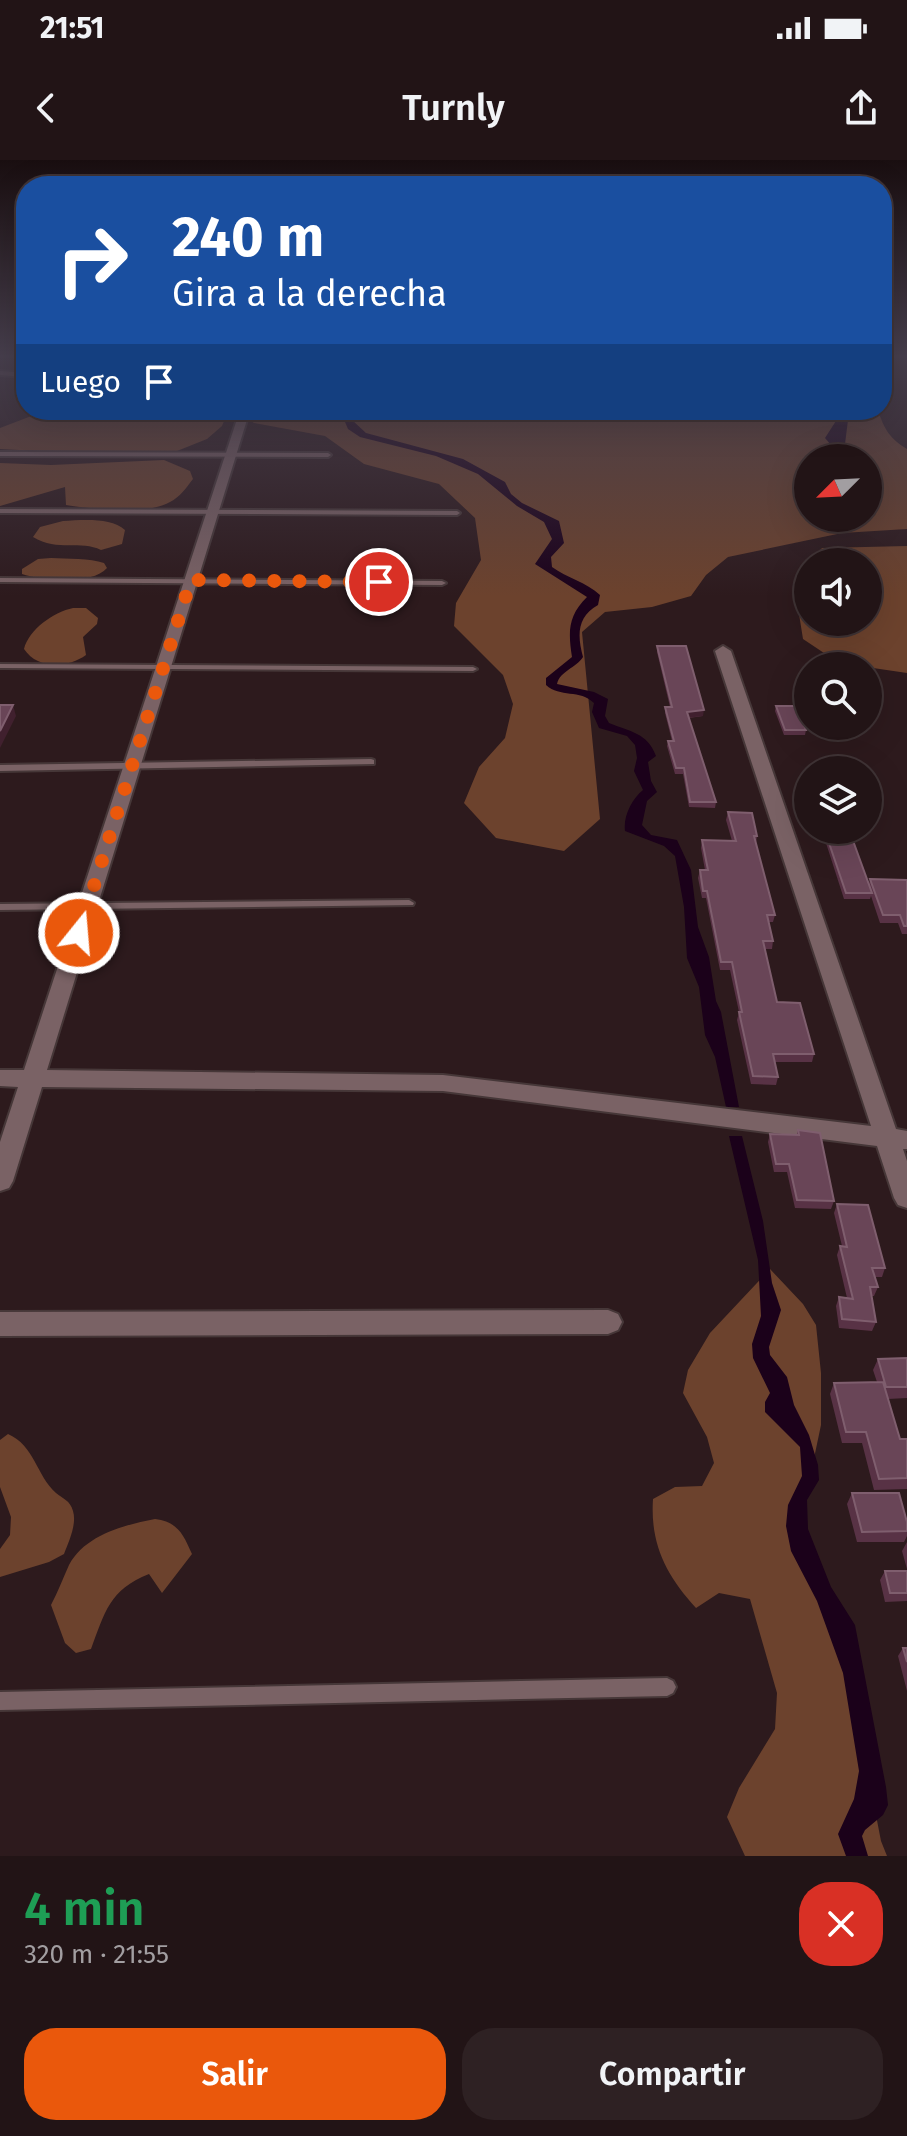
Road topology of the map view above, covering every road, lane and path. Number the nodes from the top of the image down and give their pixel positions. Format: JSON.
{"nodes":[{"id":1,"x":236,"y":437,"type":"edge"},
{"id":2,"x":0,"y":454,"type":"edge"},
{"id":3,"x":231,"y":454,"type":"junction"},
{"id":4,"x":328,"y":455,"type":"dead end"},
{"id":5,"x":0,"y":511,"type":"edge"},
{"id":6,"x":213,"y":511,"type":"junction"},
{"id":7,"x":457,"y":513,"type":"dead end"},
{"id":8,"x":0,"y":580,"type":"edge"},
{"id":9,"x":191,"y":580,"type":"junction"},
{"id":10,"x":442,"y":583,"type":"dead end"},
{"id":11,"x":723,"y":651,"type":"dead end"},
{"id":12,"x":0,"y":666,"type":"edge"},
{"id":13,"x":164,"y":666,"type":"junction"},
{"id":14,"x":473,"y":669,"type":"dead end"},
{"id":15,"x":371,"y":762,"type":"dead end"},
{"id":16,"x":132,"y":767,"type":"junction"},
{"id":17,"x":0,"y":768,"type":"edge"},
{"id":18,"x":409,"y":903,"type":"dead end"},
{"id":19,"x":88,"y":904,"type":"junction"},
{"id":20,"x":0,"y":907,"type":"edge"},
{"id":21,"x":0,"y":1078,"type":"edge"},
{"id":22,"x":33,"y":1078,"type":"junction"},
{"id":23,"x":897,"y":1139,"type":"edge"},
{"id":24,"x":0,"y":1181,"type":"edge"},
{"id":25,"x":907,"y":1198,"type":"edge"},
{"id":26,"x":608,"y":1322,"type":"dead end"},
{"id":27,"x":0,"y":1324,"type":"edge"},
{"id":28,"x":667,"y":1687,"type":"dead end"},
{"id":29,"x":0,"y":1701,"type":"edge"}],
"edges":[{"from":1,"to":3,"type":"street"},
{"from":2,"to":3,"type":"lane"},
{"from":3,"to":4,"type":"lane"},
{"from":3,"to":6,"type":"street"},
{"from":5,"to":6,"type":"lane"},
{"from":6,"to":7,"type":"lane"},
{"from":6,"to":9,"type":"street"},
{"from":8,"to":9,"type":"lane"},
{"from":9,"to":10,"type":"lane"},
{"from":9,"to":13,"type":"street"},
{"from":11,"to":23,"type":"street"},
{"from":12,"to":13,"type":"lane"},
{"from":13,"to":14,"type":"lane"},
{"from":13,"to":16,"type":"street"},
{"from":15,"to":16,"type":"lane"},
{"from":16,"to":17,"type":"lane"},
{"from":16,"to":19,"type":"street"},
{"from":18,"to":19,"type":"lane"},
{"from":19,"to":20,"type":"lane"},
{"from":19,"to":22,"type":"street"},
{"from":21,"to":22,"type":"street"},
{"from":22,"to":23,"type":"street"},
{"from":22,"to":24,"type":"street"},
{"from":23,"to":25,"type":"street"},
{"from":26,"to":27,"type":"street"},
{"from":28,"to":29,"type":"lane"}]}
